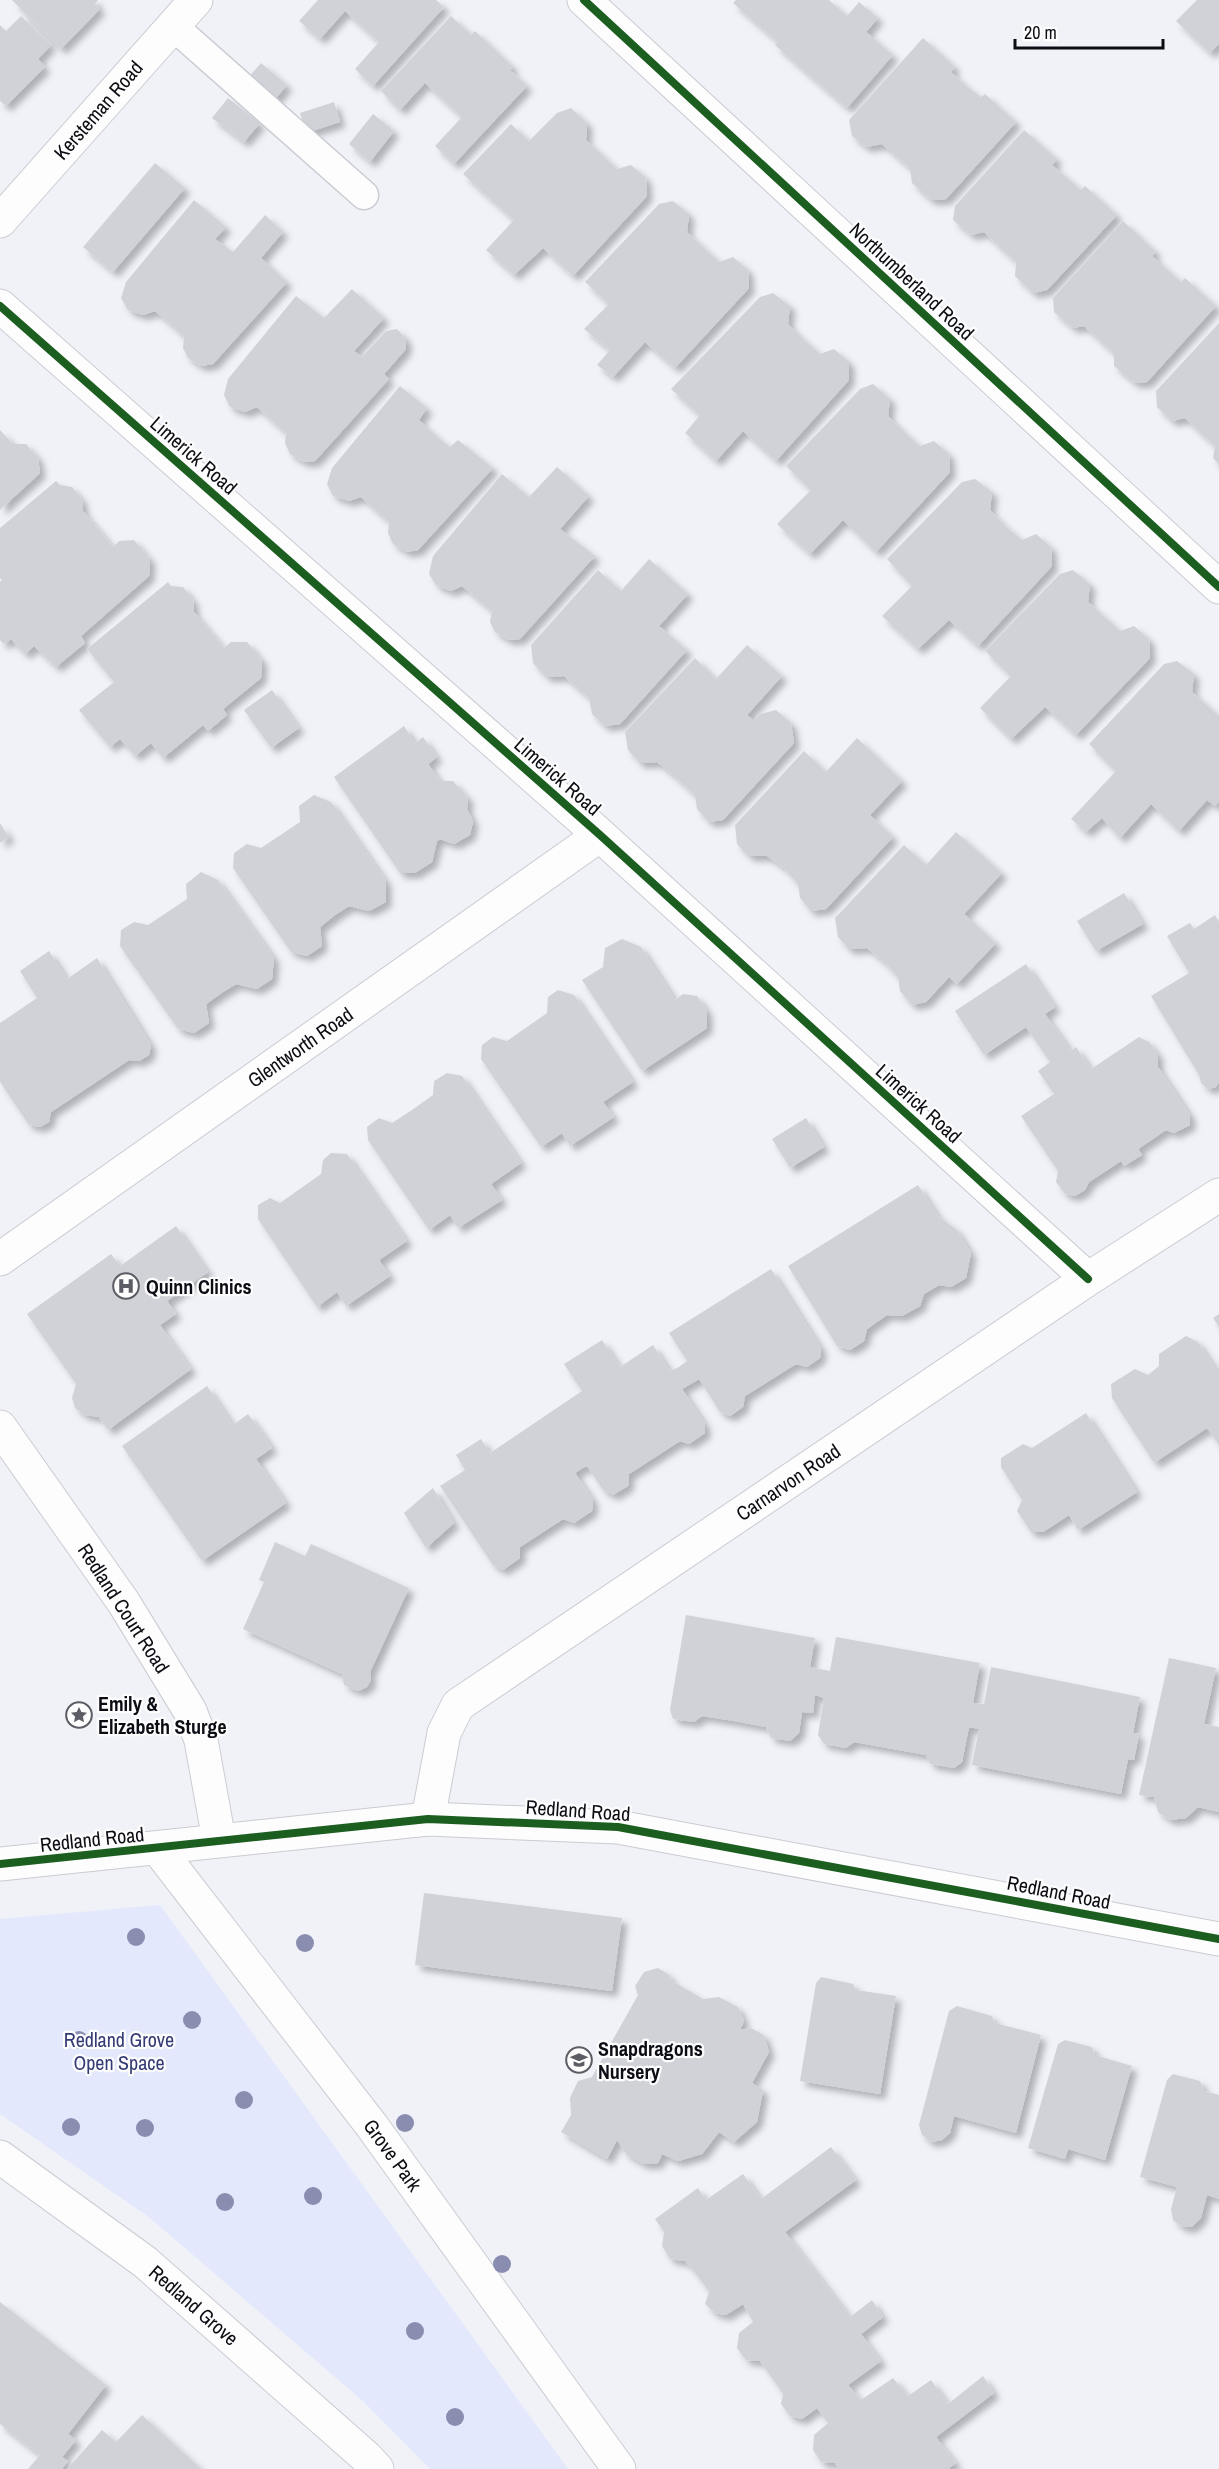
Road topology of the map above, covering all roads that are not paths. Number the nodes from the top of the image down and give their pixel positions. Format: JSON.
{"nodes":[{"id":1,"x":196,"y":0,"type":"edge"},
{"id":2,"x":584,"y":0,"type":"edge"},
{"id":3,"x":172,"y":26,"type":"junction"},
{"id":4,"x":364,"y":195,"type":"dead end"},
{"id":5,"x":0,"y":221,"type":"edge"},
{"id":6,"x":0,"y":306,"type":"edge"},
{"id":7,"x":1219,"y":587,"type":"edge"},
{"id":8,"x":600,"y":836,"type":"junction"},
{"id":9,"x":1219,"y":1195,"type":"edge"},
{"id":10,"x":0,"y":1259,"type":"edge"},
{"id":11,"x":1088,"y":1279,"type":"junction"},
{"id":12,"x":0,"y":1427,"type":"edge"},
{"id":13,"x":428,"y":1819,"type":"junction"},
{"id":14,"x":219,"y":1840,"type":"junction"},
{"id":15,"x":158,"y":1849,"type":"junction"},
{"id":16,"x":0,"y":1864,"type":"edge"},
{"id":17,"x":1219,"y":1939,"type":"edge"},
{"id":18,"x":0,"y":2157,"type":"edge"},
{"id":19,"x":377,"y":2469,"type":"edge"},
{"id":20,"x":619,"y":2469,"type":"edge"}],
"edges":[{"from":1,"to":3,"type":"street","name":"Kersteman Road"},
{"from":2,"to":7,"type":"street","name":"Northumberland Road"},
{"from":3,"to":4,"type":"lane"},
{"from":3,"to":5,"type":"street","name":"Kersteman Road"},
{"from":6,"to":8,"type":"street","name":"Limerick Road"},
{"from":8,"to":10,"type":"street","name":"Glentworth Road"},
{"from":8,"to":11,"type":"street","name":"Limerick Road"},
{"from":9,"to":11,"type":"street","name":"Carnarvon Road"},
{"from":11,"to":13,"type":"street","name":"Carnarvon Road"},
{"from":12,"to":14,"type":"street","name":"Redland Court Road"},
{"from":13,"to":14,"type":"street","name":"Redland Road"},
{"from":13,"to":17,"type":"street","name":"Redland Road"},
{"from":14,"to":15,"type":"street","name":"Redland Road"},
{"from":15,"to":16,"type":"street","name":"Redland Road"},
{"from":15,"to":20,"type":"street","name":"Grove Park"},
{"from":18,"to":19,"type":"street","name":"Redland Grove"}]}
